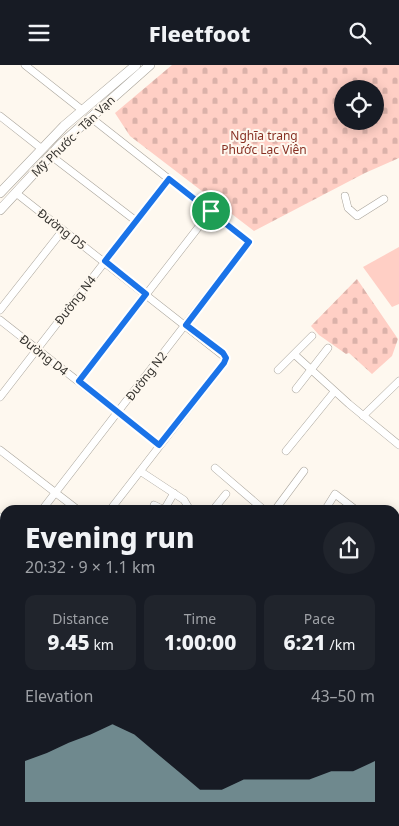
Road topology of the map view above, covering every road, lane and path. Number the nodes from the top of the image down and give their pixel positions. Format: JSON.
{"nodes":[{"id":1,"x":25,"y":65,"type":"edge"},
{"id":2,"x":136,"y":65,"type":"edge"},
{"id":3,"x":150,"y":65,"type":"edge"},
{"id":4,"x":82,"y":110,"type":"junction"},
{"id":5,"x":0,"y":116,"type":"edge"},
{"id":6,"x":90,"y":117,"type":"junction"},
{"id":7,"x":42,"y":149,"type":"junction"},
{"id":8,"x":50,"y":155,"type":"junction"},
{"id":9,"x":169,"y":179,"type":"junction"},
{"id":10,"x":3,"y":183,"type":"edge"},
{"id":11,"x":0,"y":193,"type":"edge"},
{"id":12,"x":16,"y":193,"type":"junction"},
{"id":13,"x":345,"y":196,"type":"dead end"},
{"id":14,"x":384,"y":199,"type":"dead end"},
{"id":15,"x":0,"y":210,"type":"edge"},
{"id":16,"x":211,"y":211,"type":"junction"},
{"id":17,"x":136,"y":221,"type":"junction"},
{"id":18,"x":63,"y":230,"type":"junction"},
{"id":19,"x":105,"y":261,"type":"junction"},
{"id":20,"x":146,"y":294,"type":"junction"},
{"id":21,"x":0,"y":310,"type":"edge"},
{"id":22,"x":0,"y":320,"type":"edge"},
{"id":23,"x":186,"y":325,"type":"junction"},
{"id":24,"x":312,"y":336,"type":"dead end"},
{"id":25,"x":328,"y":348,"type":"dead end"},
{"id":26,"x":37,"y":349,"type":"junction"},
{"id":27,"x":294,"y":354,"type":"junction"},
{"id":28,"x":278,"y":370,"type":"dead end"},
{"id":29,"x":311,"y":370,"type":"junction"},
{"id":30,"x":79,"y":381,"type":"junction"},
{"id":31,"x":399,"y":381,"type":"edge"},
{"id":32,"x":296,"y":389,"type":"dead end"},
{"id":33,"x":334,"y":392,"type":"junction"},
{"id":34,"x":0,"y":397,"type":"edge"},
{"id":35,"x":118,"y":412,"type":"junction"},
{"id":36,"x":363,"y":416,"type":"junction"},
{"id":37,"x":159,"y":445,"type":"junction"},
{"id":38,"x":399,"y":445,"type":"edge"},
{"id":39,"x":0,"y":450,"type":"edge"},
{"id":40,"x":286,"y":451,"type":"dead end"},
{"id":41,"x":215,"y":468,"type":"dead end"},
{"id":42,"x":140,"y":471,"type":"junction"},
{"id":43,"x":304,"y":471,"type":"dead end"},
{"id":44,"x":56,"y":493,"type":"junction"},
{"id":45,"x":175,"y":494,"type":"junction"},
{"id":46,"x":226,"y":494,"type":"dead end"},
{"id":47,"x":46,"y":505,"type":"edge"},
{"id":48,"x":72,"y":505,"type":"edge"},
{"id":49,"x":114,"y":505,"type":"edge"},
{"id":50,"x":167,"y":505,"type":"edge"},
{"id":51,"x":170,"y":505,"type":"edge"},
{"id":52,"x":187,"y":505,"type":"edge"},
{"id":53,"x":217,"y":505,"type":"edge"},
{"id":54,"x":258,"y":505,"type":"edge"},
{"id":55,"x":279,"y":505,"type":"edge"},
{"id":56,"x":328,"y":505,"type":"edge"},
{"id":57,"x":349,"y":505,"type":"edge"}],
"edges":[{"from":1,"to":4,"type":"street"},
{"from":2,"to":4,"type":"main road","name":"Mỹ Phước - Tân Vạn"},
{"from":3,"to":6,"type":"main road","name":"Mỹ Phước - Tân Vạn"},
{"from":4,"to":7,"type":"main road","name":"Mỹ Phước - Tân Vạn"},
{"from":5,"to":7,"type":"street"},
{"from":6,"to":8,"type":"main road","name":"Mỹ Phước - Tân Vạn"},
{"from":6,"to":9,"type":"street"},
{"from":7,"to":10,"type":"main road","name":"Mỹ Phước - Tân Vạn"},
{"from":8,"to":12,"type":"main road","name":"Mỹ Phước - Tân Vạn"},
{"from":8,"to":17,"type":"street"},
{"from":9,"to":16,"type":"street"},
{"from":9,"to":17,"type":"street","name":"Đường N4"},
{"from":10,"to":11,"type":"main road","name":"Mỹ Phước - Tân Vạn"},
{"from":12,"to":15,"type":"main road","name":"Mỹ Phước - Tân Vạn"},
{"from":12,"to":18,"type":"street","name":"Đường D5"},
{"from":13,"to":14,"type":"street"},
{"from":16,"to":20,"type":"street"},
{"from":16,"to":23,"type":"street","name":"Đường N2"},
{"from":17,"to":19,"type":"street","name":"Đường N4"},
{"from":18,"to":19,"type":"street","name":"Đường D5"},
{"from":18,"to":21,"type":"street"},
{"from":19,"to":20,"type":"street","name":"Đường D5"},
{"from":19,"to":26,"type":"street","name":"Đường N4"},
{"from":20,"to":23,"type":"street","name":"Đường D5"},
{"from":20,"to":30,"type":"street"},
{"from":22,"to":26,"type":"street","name":"Đường D4"},
{"from":23,"to":35,"type":"street","name":"Đường N2"},
{"from":23,"to":37,"type":"street","name":"Đường D5"},
{"from":24,"to":27,"type":"street"},
{"from":25,"to":29,"type":"street"},
{"from":26,"to":30,"type":"street","name":"Đường D4"},
{"from":26,"to":34,"type":"street","name":"Đường N4"},
{"from":27,"to":28,"type":"street"},
{"from":27,"to":29,"type":"street"},
{"from":29,"to":32,"type":"street"},
{"from":29,"to":33,"type":"street"},
{"from":30,"to":35,"type":"street","name":"Đường D4"},
{"from":31,"to":36,"type":"street"},
{"from":33,"to":36,"type":"street"},
{"from":33,"to":40,"type":"street"},
{"from":35,"to":37,"type":"street","name":"Đường D4"},
{"from":35,"to":44,"type":"street","name":"Đường N2"},
{"from":36,"to":38,"type":"street"},
{"from":37,"to":42,"type":"street"},
{"from":39,"to":44,"type":"street"},
{"from":41,"to":54,"type":"street"},
{"from":42,"to":45,"type":"street"},
{"from":42,"to":49,"type":"street"},
{"from":43,"to":55,"type":"street"},
{"from":44,"to":47,"type":"street","name":"Đường N2"},
{"from":44,"to":48,"type":"street"},
{"from":45,"to":50,"type":"street"},
{"from":45,"to":51,"type":"street"},
{"from":45,"to":52,"type":"street"},
{"from":46,"to":53,"type":"street"},
{"from":56,"to":57,"type":"street"}]}
